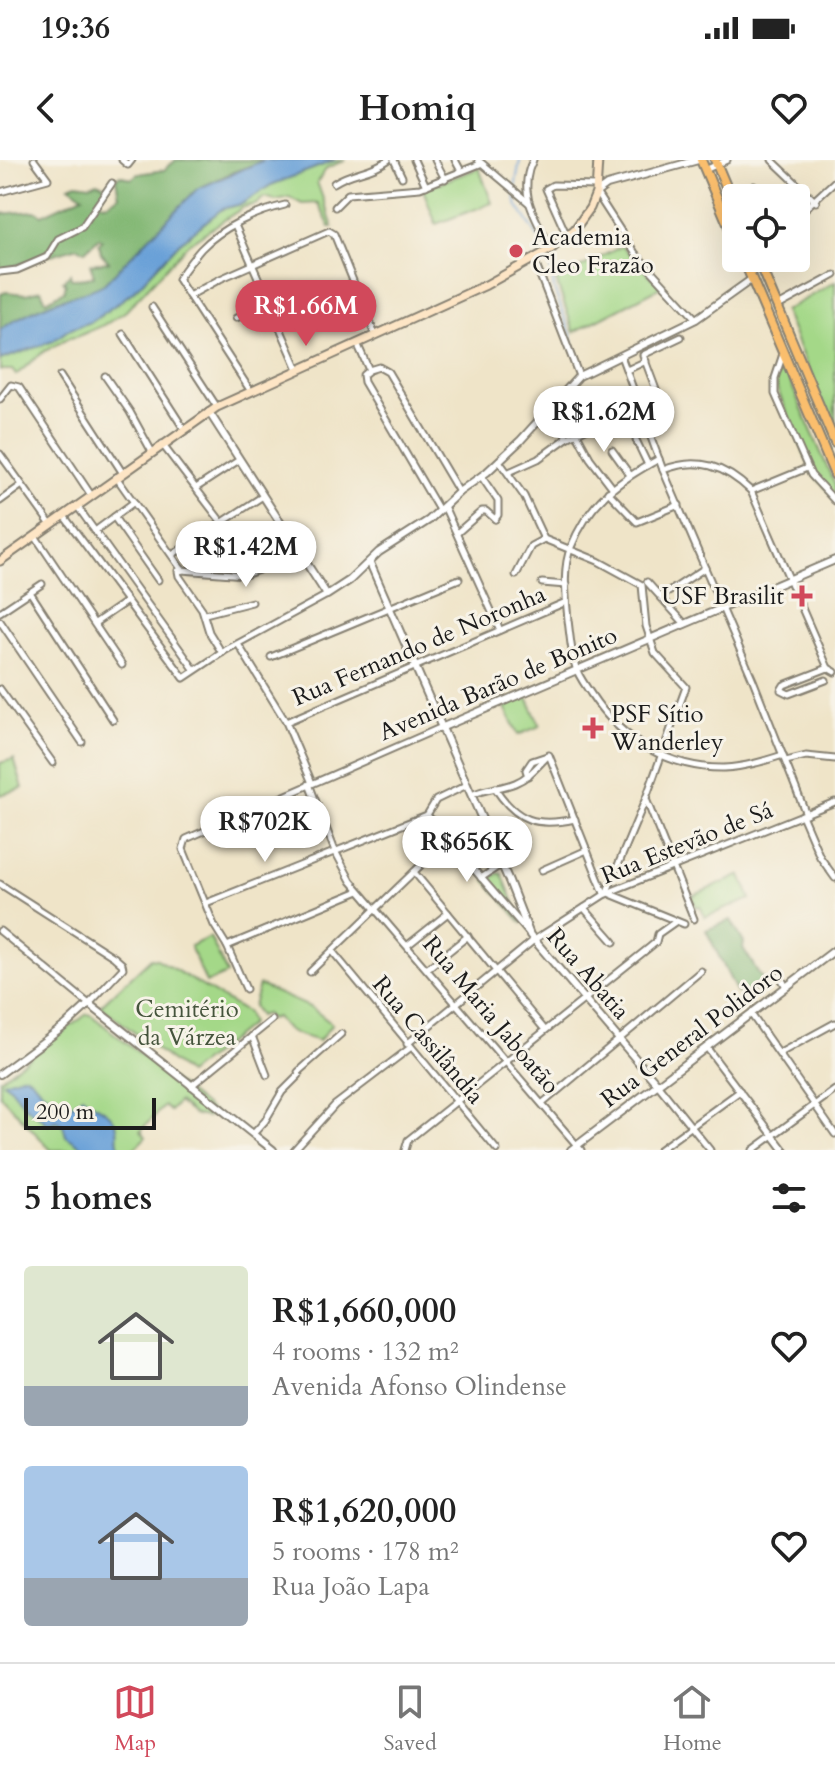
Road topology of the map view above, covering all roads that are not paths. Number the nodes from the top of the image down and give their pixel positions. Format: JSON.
{"nodes":[{"id":1,"x":34,"y":160,"type":"edge"},
{"id":2,"x":391,"y":160,"type":"edge"},
{"id":3,"x":414,"y":160,"type":"edge"},
{"id":4,"x":435,"y":160,"type":"edge"},
{"id":5,"x":455,"y":160,"type":"edge"},
{"id":6,"x":533,"y":160,"type":"edge"},
{"id":7,"x":598,"y":160,"type":"edge"},
{"id":8,"x":699,"y":160,"type":"edge"},
{"id":9,"x":727,"y":160,"type":"edge"},
{"id":10,"x":772,"y":160,"type":"edge"},
{"id":11,"x":479,"y":162,"type":"edge"},
{"id":12,"x":716,"y":163,"type":"edge"},
{"id":13,"x":398,"y":168,"type":"junction"},
{"id":14,"x":705,"y":170,"type":"junction"},
{"id":15,"x":461,"y":171,"type":"junction"},
{"id":16,"x":597,"y":174,"type":"junction"},
{"id":17,"x":402,"y":177,"type":"dead end"},
{"id":18,"x":445,"y":179,"type":"junction"},
{"id":19,"x":835,"y":181,"type":"edge"},
{"id":20,"x":112,"y":183,"type":"dead end"},
{"id":21,"x":334,"y":183,"type":"dead end"},
{"id":22,"x":725,"y":184,"type":"edge"},
{"id":23,"x":607,"y":185,"type":"junction"},
{"id":24,"x":426,"y":186,"type":"junction"},
{"id":25,"x":597,"y":189,"type":"junction"},
{"id":26,"x":0,"y":192,"type":"edge"},
{"id":27,"x":816,"y":202,"type":"junction"},
{"id":28,"x":529,"y":203,"type":"junction"},
{"id":29,"x":285,"y":205,"type":"dead end"},
{"id":30,"x":810,"y":206,"type":"edge"},
{"id":31,"x":335,"y":207,"type":"dead end"},
{"id":32,"x":722,"y":210,"type":"edge"},
{"id":33,"x":235,"y":225,"type":"junction"},
{"id":34,"x":567,"y":237,"type":"junction"},
{"id":35,"x":549,"y":251,"type":"junction"},
{"id":36,"x":534,"y":260,"type":"junction"},
{"id":37,"x":253,"y":266,"type":"junction"},
{"id":38,"x":0,"y":272,"type":"edge"},
{"id":39,"x":749,"y":272,"type":"edge"},
{"id":40,"x":763,"y":272,"type":"edge"},
{"id":41,"x":835,"y":275,"type":"edge"},
{"id":42,"x":752,"y":279,"type":"junction"},
{"id":43,"x":189,"y":296,"type":"junction"},
{"id":44,"x":269,"y":304,"type":"junction"},
{"id":45,"x":152,"y":307,"type":"dead end"},
{"id":46,"x":777,"y":307,"type":"junction"},
{"id":47,"x":236,"y":318,"type":"dead end"},
{"id":48,"x":696,"y":319,"type":"junction"},
{"id":49,"x":123,"y":334,"type":"dead end"},
{"id":50,"x":375,"y":335,"type":"junction"},
{"id":51,"x":681,"y":337,"type":"dead end"},
{"id":52,"x":357,"y":343,"type":"junction"},
{"id":53,"x":783,"y":353,"type":"junction"},
{"id":54,"x":621,"y":356,"type":"junction"},
{"id":55,"x":644,"y":358,"type":"junction"},
{"id":56,"x":298,"y":369,"type":"junction"},
{"id":57,"x":369,"y":370,"type":"junction"},
{"id":58,"x":627,"y":370,"type":"junction"},
{"id":59,"x":60,"y":376,"type":"dead end"},
{"id":60,"x":105,"y":376,"type":"dead end"},
{"id":61,"x":579,"y":376,"type":"junction"},
{"id":62,"x":250,"y":390,"type":"junction"},
{"id":63,"x":658,"y":395,"type":"dead end"},
{"id":64,"x":0,"y":399,"type":"edge"},
{"id":65,"x":640,"y":403,"type":"junction"},
{"id":66,"x":553,"y":404,"type":"junction"},
{"id":67,"x":213,"y":410,"type":"junction"},
{"id":68,"x":184,"y":429,"type":"junction"},
{"id":69,"x":577,"y":434,"type":"junction"},
{"id":70,"x":567,"y":438,"type":"junction"},
{"id":71,"x":636,"y":440,"type":"dead end"},
{"id":72,"x":835,"y":443,"type":"edge"},
{"id":73,"x":162,"y":444,"type":"junction"},
{"id":74,"x":612,"y":450,"type":"dead end"},
{"id":75,"x":152,"y":452,"type":"junction"},
{"id":76,"x":0,"y":454,"type":"edge"},
{"id":77,"x":659,"y":459,"type":"junction"},
{"id":78,"x":239,"y":460,"type":"junction"},
{"id":79,"x":499,"y":461,"type":"junction"},
{"id":80,"x":648,"y":465,"type":"junction"},
{"id":81,"x":807,"y":468,"type":"junction"},
{"id":82,"x":663,"y":470,"type":"junction"},
{"id":83,"x":509,"y":472,"type":"junction"},
{"id":84,"x":119,"y":475,"type":"junction"},
{"id":85,"x":630,"y":475,"type":"junction"},
{"id":86,"x":835,"y":475,"type":"edge"},
{"id":87,"x":481,"y":476,"type":"junction"},
{"id":88,"x":22,"y":485,"type":"junction"},
{"id":89,"x":196,"y":488,"type":"junction"},
{"id":90,"x":610,"y":489,"type":"junction"},
{"id":91,"x":751,"y":491,"type":"junction"},
{"id":92,"x":459,"y":492,"type":"junction"},
{"id":93,"x":91,"y":495,"type":"junction"},
{"id":94,"x":263,"y":496,"type":"junction"},
{"id":95,"x":0,"y":501,"type":"edge"},
{"id":96,"x":835,"y":501,"type":"edge"},
{"id":97,"x":134,"y":502,"type":"junction"},
{"id":98,"x":679,"y":505,"type":"junction"},
{"id":99,"x":77,"y":506,"type":"junction"},
{"id":100,"x":442,"y":508,"type":"junction"},
{"id":101,"x":64,"y":516,"type":"junction"},
{"id":102,"x":114,"y":517,"type":"junction"},
{"id":103,"x":222,"y":523,"type":"junction"},
{"id":104,"x":51,"y":525,"type":"junction"},
{"id":105,"x":95,"y":531,"type":"junction"},
{"id":106,"x":457,"y":533,"type":"junction"},
{"id":107,"x":35,"y":536,"type":"junction"},
{"id":108,"x":544,"y":539,"type":"junction"},
{"id":109,"x":295,"y":545,"type":"junction"},
{"id":110,"x":569,"y":550,"type":"junction"},
{"id":111,"x":172,"y":555,"type":"junction"},
{"id":112,"x":835,"y":560,"type":"edge"},
{"id":113,"x":0,"y":561,"type":"edge"},
{"id":114,"x":370,"y":563,"type":"junction"},
{"id":115,"x":705,"y":568,"type":"junction"},
{"id":116,"x":182,"y":570,"type":"junction"},
{"id":117,"x":258,"y":570,"type":"junction"},
{"id":118,"x":516,"y":575,"type":"dead end"},
{"id":119,"x":459,"y":579,"type":"dead end"},
{"id":120,"x":158,"y":580,"type":"dead end"},
{"id":121,"x":789,"y":580,"type":"junction"},
{"id":122,"x":542,"y":583,"type":"dead end"},
{"id":123,"x":42,"y":584,"type":"dead end"},
{"id":124,"x":645,"y":584,"type":"junction"},
{"id":125,"x":566,"y":585,"type":"junction"},
{"id":126,"x":30,"y":592,"type":"junction"},
{"id":127,"x":327,"y":595,"type":"junction"},
{"id":128,"x":661,"y":597,"type":"junction"},
{"id":129,"x":127,"y":601,"type":"junction"},
{"id":130,"x":252,"y":602,"type":"dead end"},
{"id":131,"x":566,"y":602,"type":"junction"},
{"id":132,"x":391,"y":608,"type":"junction"},
{"id":133,"x":721,"y":609,"type":"junction"},
{"id":134,"x":0,"y":612,"type":"edge"},
{"id":135,"x":205,"y":614,"type":"junction"},
{"id":136,"x":0,"y":621,"type":"edge"},
{"id":137,"x":95,"y":623,"type":"junction"},
{"id":138,"x":685,"y":624,"type":"junction"},
{"id":139,"x":500,"y":630,"type":"junction"},
{"id":140,"x":649,"y":638,"type":"junction"},
{"id":141,"x":238,"y":644,"type":"junction"},
{"id":142,"x":224,"y":651,"type":"junction"},
{"id":143,"x":271,"y":657,"type":"dead end"},
{"id":144,"x":122,"y":665,"type":"dead end"},
{"id":145,"x":416,"y":668,"type":"junction"},
{"id":146,"x":828,"y":668,"type":"junction"},
{"id":147,"x":194,"y":669,"type":"junction"},
{"id":148,"x":576,"y":670,"type":"junction"},
{"id":149,"x":835,"y":672,"type":"edge"},
{"id":150,"x":826,"y":680,"type":"dead end"},
{"id":151,"x":0,"y":689,"type":"edge"},
{"id":152,"x":113,"y":720,"type":"dead end"},
{"id":153,"x":286,"y":722,"type":"junction"},
{"id":154,"x":443,"y":727,"type":"junction"},
{"id":155,"x":82,"y":742,"type":"dead end"},
{"id":156,"x":662,"y":756,"type":"junction"},
{"id":157,"x":785,"y":758,"type":"junction"},
{"id":158,"x":835,"y":759,"type":"edge"},
{"id":159,"x":53,"y":763,"type":"dead end"},
{"id":160,"x":310,"y":784,"type":"junction"},
{"id":161,"x":467,"y":785,"type":"junction"},
{"id":162,"x":495,"y":788,"type":"junction"},
{"id":163,"x":472,"y":795,"type":"junction"},
{"id":164,"x":646,"y":798,"type":"junction"},
{"id":165,"x":835,"y":802,"type":"edge"},
{"id":166,"x":804,"y":814,"type":"junction"},
{"id":167,"x":427,"y":815,"type":"junction"},
{"id":168,"x":575,"y":819,"type":"junction"},
{"id":169,"x":448,"y":839,"type":"junction"},
{"id":170,"x":587,"y":850,"type":"junction"},
{"id":171,"x":335,"y":851,"type":"junction"},
{"id":172,"x":502,"y":864,"type":"junction"},
{"id":173,"x":674,"y":866,"type":"junction"},
{"id":174,"x":542,"y":870,"type":"dead end"},
{"id":175,"x":414,"y":872,"type":"junction"},
{"id":176,"x":481,"y":878,"type":"junction"},
{"id":177,"x":835,"y":878,"type":"edge"},
{"id":178,"x":0,"y":885,"type":"edge"},
{"id":179,"x":359,"y":891,"type":"junction"},
{"id":180,"x":606,"y":893,"type":"junction"},
{"id":181,"x":206,"y":903,"type":"junction"},
{"id":182,"x":584,"y":908,"type":"junction"},
{"id":183,"x":376,"y":909,"type":"junction"},
{"id":184,"x":448,"y":913,"type":"junction"},
{"id":185,"x":694,"y":919,"type":"dead end"},
{"id":186,"x":675,"y":922,"type":"junction"},
{"id":187,"x":684,"y":924,"type":"dead end"},
{"id":188,"x":0,"y":931,"type":"edge"},
{"id":189,"x":468,"y":936,"type":"junction"},
{"id":190,"x":532,"y":938,"type":"junction"},
{"id":191,"x":614,"y":942,"type":"dead end"},
{"id":192,"x":408,"y":945,"type":"junction"},
{"id":193,"x":227,"y":946,"type":"junction"},
{"id":194,"x":835,"y":950,"type":"edge"},
{"id":195,"x":333,"y":952,"type":"junction"},
{"id":196,"x":428,"y":968,"type":"junction"},
{"id":197,"x":701,"y":971,"type":"dead end"},
{"id":198,"x":310,"y":972,"type":"dead end"},
{"id":199,"x":497,"y":972,"type":"junction"},
{"id":200,"x":780,"y":976,"type":"dead end"},
{"id":201,"x":786,"y":987,"type":"junction"},
{"id":202,"x":246,"y":989,"type":"dead end"},
{"id":203,"x":586,"y":999,"type":"junction"},
{"id":204,"x":89,"y":1004,"type":"junction"},
{"id":205,"x":458,"y":1004,"type":"junction"},
{"id":206,"x":751,"y":1014,"type":"junction"},
{"id":207,"x":272,"y":1020,"type":"dead end"},
{"id":208,"x":835,"y":1024,"type":"edge"},
{"id":209,"x":545,"y":1030,"type":"junction"},
{"id":210,"x":341,"y":1034,"type":"dead end"},
{"id":211,"x":252,"y":1036,"type":"junction"},
{"id":212,"x":620,"y":1039,"type":"junction"},
{"id":213,"x":408,"y":1046,"type":"junction"},
{"id":214,"x":707,"y":1048,"type":"junction"},
{"id":215,"x":780,"y":1053,"type":"junction"},
{"id":216,"x":506,"y":1062,"type":"junction"},
{"id":217,"x":0,"y":1074,"type":"edge"},
{"id":218,"x":267,"y":1075,"type":"dead end"},
{"id":219,"x":658,"y":1085,"type":"junction"},
{"id":220,"x":191,"y":1086,"type":"junction"},
{"id":221,"x":835,"y":1090,"type":"edge"},
{"id":222,"x":740,"y":1091,"type":"junction"},
{"id":223,"x":457,"y":1102,"type":"junction"},
{"id":224,"x":543,"y":1103,"type":"junction"},
{"id":225,"x":815,"y":1103,"type":"junction"},
{"id":226,"x":691,"y":1127,"type":"junction"},
{"id":227,"x":253,"y":1134,"type":"junction"},
{"id":228,"x":835,"y":1134,"type":"edge"},
{"id":229,"x":773,"y":1135,"type":"junction"},
{"id":230,"x":405,"y":1148,"type":"edge"},
{"id":231,"x":576,"y":1148,"type":"edge"},
{"id":232,"x":273,"y":1150,"type":"edge"},
{"id":233,"x":294,"y":1150,"type":"edge"},
{"id":234,"x":497,"y":1150,"type":"edge"},
{"id":235,"x":659,"y":1150,"type":"edge"},
{"id":236,"x":710,"y":1150,"type":"edge"},
{"id":237,"x":753,"y":1150,"type":"edge"},
{"id":238,"x":784,"y":1150,"type":"edge"}],
"edges":[{"from":1,"to":26,"type":"street"},
{"from":2,"to":13,"type":"street"},
{"from":2,"to":21,"type":"street"},
{"from":3,"to":13,"type":"street"},
{"from":3,"to":24,"type":"street"},
{"from":4,"to":18,"type":"street"},
{"from":5,"to":15,"type":"street"},
{"from":6,"to":28,"type":"street"},
{"from":7,"to":16,"type":"main road"},
{"from":8,"to":14,"type":"main road"},
{"from":8,"to":23,"type":"street"},
{"from":9,"to":12,"type":"street"},
{"from":10,"to":27,"type":"street"},
{"from":11,"to":15,"type":"street"},
{"from":11,"to":28,"type":"street"},
{"from":12,"to":14,"type":"street"},
{"from":12,"to":22,"type":"main road"},
{"from":13,"to":17,"type":"street"},
{"from":14,"to":32,"type":"main road"},
{"from":15,"to":18,"type":"street"},
{"from":16,"to":23,"type":"main road"},
{"from":16,"to":25,"type":"main road"},
{"from":18,"to":24,"type":"street"},
{"from":19,"to":27,"type":"street"},
{"from":20,"to":38,"type":"street"},
{"from":23,"to":25,"type":"street"},
{"from":24,"to":31,"type":"street"},
{"from":25,"to":34,"type":"main road"},
{"from":25,"to":34,"type":"street"},
{"from":25,"to":48,"type":"street"},
{"from":27,"to":30,"type":"street"},
{"from":28,"to":35,"type":"street"},
{"from":29,"to":33,"type":"street"},
{"from":33,"to":37,"type":"street"},
{"from":33,"to":43,"type":"street"},
{"from":34,"to":35,"type":"main road"},
{"from":35,"to":36,"type":"main road"},
{"from":36,"to":50,"type":"main road"},
{"from":36,"to":61,"type":"street"},
{"from":37,"to":43,"type":"street"},
{"from":37,"to":44,"type":"street"},
{"from":37,"to":50,"type":"street"},
{"from":39,"to":42,"type":"main road"},
{"from":40,"to":46,"type":"main road"},
{"from":41,"to":46,"type":"street"},
{"from":42,"to":48,"type":"street"},
{"from":42,"to":53,"type":"main road"},
{"from":43,"to":62,"type":"street"},
{"from":44,"to":47,"type":"street"},
{"from":44,"to":56,"type":"street"},
{"from":45,"to":67,"type":"street"},
{"from":46,"to":72,"type":"main road"},
{"from":48,"to":54,"type":"street"},
{"from":49,"to":68,"type":"street"},
{"from":50,"to":52,"type":"main road"},
{"from":51,"to":55,"type":"street"},
{"from":52,"to":56,"type":"main road"},
{"from":52,"to":57,"type":"street"},
{"from":53,"to":81,"type":"street"},
{"from":53,"to":86,"type":"main road"},
{"from":54,"to":58,"type":"street"},
{"from":54,"to":61,"type":"street"},
{"from":55,"to":58,"type":"street"},
{"from":55,"to":63,"type":"street"},
{"from":56,"to":62,"type":"main road"},
{"from":57,"to":92,"type":"street"},
{"from":57,"to":100,"type":"street"},
{"from":58,"to":65,"type":"street"},
{"from":59,"to":84,"type":"street"},
{"from":60,"to":75,"type":"street"},
{"from":61,"to":66,"type":"street"},
{"from":62,"to":67,"type":"main road"},
{"from":64,"to":93,"type":"street"},
{"from":65,"to":69,"type":"street"},
{"from":65,"to":77,"type":"street"},
{"from":66,"to":70,"type":"street"},
{"from":66,"to":79,"type":"street"},
{"from":67,"to":68,"type":"main road"},
{"from":67,"to":78,"type":"street"},
{"from":68,"to":73,"type":"main road"},
{"from":69,"to":70,"type":"street"},
{"from":69,"to":90,"type":"street"},
{"from":70,"to":83,"type":"street"},
{"from":71,"to":80,"type":"street"},
{"from":73,"to":75,"type":"main road"},
{"from":73,"to":89,"type":"street"},
{"from":74,"to":85,"type":"street"},
{"from":75,"to":84,"type":"main road"},
{"from":76,"to":88,"type":"street"},
{"from":77,"to":80,"type":"street"},
{"from":77,"to":82,"type":"street"},
{"from":78,"to":89,"type":"street"},
{"from":78,"to":94,"type":"street"},
{"from":79,"to":83,"type":"street"},
{"from":79,"to":87,"type":"street"},
{"from":80,"to":85,"type":"street"},
{"from":81,"to":91,"type":"street"},
{"from":81,"to":96,"type":"street"},
{"from":82,"to":91,"type":"street"},
{"from":82,"to":98,"type":"street"},
{"from":83,"to":108,"type":"street"},
{"from":84,"to":93,"type":"main road"},
{"from":84,"to":97,"type":"street"},
{"from":85,"to":90,"type":"street"},
{"from":87,"to":92,"type":"street"},
{"from":87,"to":106,"type":"street"},
{"from":88,"to":95,"type":"street"},
{"from":88,"to":104,"type":"street"},
{"from":89,"to":103,"type":"street"},
{"from":90,"to":98,"type":"street"},
{"from":90,"to":110,"type":"street"},
{"from":91,"to":121,"type":"street"},
{"from":92,"to":100,"type":"street"},
{"from":93,"to":99,"type":"main road"},
{"from":94,"to":103,"type":"street"},
{"from":94,"to":109,"type":"street"},
{"from":97,"to":102,"type":"street"},
{"from":97,"to":111,"type":"street"},
{"from":98,"to":115,"type":"street"},
{"from":99,"to":101,"type":"main road"},
{"from":99,"to":105,"type":"street"},
{"from":100,"to":106,"type":"street"},
{"from":100,"to":114,"type":"street"},
{"from":101,"to":104,"type":"main road"},
{"from":101,"to":129,"type":"street"},
{"from":102,"to":105,"type":"street"},
{"from":102,"to":120,"type":"street"},
{"from":103,"to":111,"type":"street"},
{"from":103,"to":117,"type":"street"},
{"from":104,"to":107,"type":"main road"},
{"from":105,"to":147,"type":"street"},
{"from":106,"to":139,"type":"street"},
{"from":107,"to":113,"type":"main road"},
{"from":107,"to":137,"type":"street"},
{"from":108,"to":110,"type":"street"},
{"from":108,"to":118,"type":"street"},
{"from":109,"to":117,"type":"street"},
{"from":109,"to":127,"type":"street"},
{"from":110,"to":124,"type":"street"},
{"from":110,"to":125,"type":"street"},
{"from":111,"to":116,"type":"street"},
{"from":112,"to":121,"type":"street","name":"Avenida Barão de Bonito"},
{"from":114,"to":127,"type":"street"},
{"from":114,"to":132,"type":"street"},
{"from":115,"to":128,"type":"street"},
{"from":115,"to":133,"type":"street"},
{"from":116,"to":117,"type":"street"},
{"from":116,"to":135,"type":"street"},
{"from":119,"to":132,"type":"street"},
{"from":121,"to":133,"type":"street","name":"Avenida Barão de Bonito"},
{"from":121,"to":146,"type":"street"},
{"from":122,"to":125,"type":"street"},
{"from":123,"to":126,"type":"street"},
{"from":124,"to":128,"type":"street"},
{"from":124,"to":140,"type":"street"},
{"from":125,"to":131,"type":"street"},
{"from":126,"to":134,"type":"street"},
{"from":126,"to":152,"type":"street"},
{"from":127,"to":141,"type":"street"},
{"from":128,"to":138,"type":"street"},
{"from":129,"to":137,"type":"street"},
{"from":129,"to":147,"type":"street"},
{"from":130,"to":135,"type":"street"},
{"from":131,"to":139,"type":"street","name":"Rua Fernando de Noronha"},
{"from":131,"to":148,"type":"street"},
{"from":132,"to":143,"type":"street"},
{"from":132,"to":145,"type":"street"},
{"from":133,"to":138,"type":"street","name":"Avenida Barão de Bonito"},
{"from":133,"to":157,"type":"street"},
{"from":135,"to":142,"type":"street"},
{"from":136,"to":155,"type":"street"},
{"from":137,"to":144,"type":"street"},
{"from":138,"to":140,"type":"street","name":"Avenida Barão de Bonito"},
{"from":139,"to":145,"type":"street","name":"Rua Fernando de Noronha"},
{"from":140,"to":148,"type":"street","name":"Avenida Barão de Bonito"},
{"from":140,"to":156,"type":"street"},
{"from":141,"to":142,"type":"street"},
{"from":141,"to":153,"type":"street","name":"Rua Maria Jaboatão"},
{"from":142,"to":147,"type":"street"},
{"from":145,"to":153,"type":"street","name":"Rua Fernando de Noronha"},
{"from":145,"to":154,"type":"street"},
{"from":146,"to":149,"type":"street"},
{"from":146,"to":150,"type":"street"},
{"from":148,"to":154,"type":"street","name":"Avenida Barão de Bonito"},
{"from":148,"to":156,"type":"street"},
{"from":151,"to":159,"type":"street"},
{"from":153,"to":160,"type":"street","name":"Rua Maria Jaboatão"},
{"from":154,"to":160,"type":"street","name":"Avenida Barão de Bonito"},
{"from":154,"to":161,"type":"street"},
{"from":156,"to":157,"type":"street"},
{"from":156,"to":164,"type":"street"},
{"from":157,"to":158,"type":"street"},
{"from":157,"to":166,"type":"street"},
{"from":160,"to":171,"type":"street","name":"Rua Maria Jaboatão"},
{"from":160,"to":181,"type":"street","name":"Avenida Barão de Bonito"},
{"from":161,"to":163,"type":"street"},
{"from":161,"to":167,"type":"street"},
{"from":162,"to":163,"type":"street"},
{"from":162,"to":168,"type":"street"},
{"from":162,"to":168,"type":"street"},
{"from":163,"to":172,"type":"street"},
{"from":164,"to":173,"type":"street"},
{"from":164,"to":180,"type":"street"},
{"from":165,"to":166,"type":"street","name":"Rua Estevão de Sá"},
{"from":166,"to":173,"type":"street","name":"Rua Estevão de Sá"},
{"from":166,"to":177,"type":"street"},
{"from":167,"to":169,"type":"street","name":"Rua Abatia"},
{"from":167,"to":171,"type":"street"},
{"from":168,"to":170,"type":"street"},
{"from":169,"to":175,"type":"street"},
{"from":169,"to":176,"type":"street","name":"Rua Abatia"},
{"from":170,"to":174,"type":"street"},
{"from":170,"to":180,"type":"street"},
{"from":171,"to":179,"type":"street","name":"Rua Maria Jaboatão"},
{"from":171,"to":181,"type":"street"},
{"from":172,"to":176,"type":"street"},
{"from":172,"to":190,"type":"street"},
{"from":173,"to":180,"type":"street","name":"Rua Estevão de Sá"},
{"from":173,"to":185,"type":"street"},
{"from":175,"to":183,"type":"street"},
{"from":175,"to":184,"type":"street"},
{"from":176,"to":190,"type":"street","name":"Rua Abatia"},
{"from":178,"to":204,"type":"street"},
{"from":179,"to":183,"type":"street","name":"Rua Maria Jaboatão"},
{"from":179,"to":193,"type":"street"},
{"from":180,"to":182,"type":"street","name":"Rua Estevão de Sá"},
{"from":180,"to":186,"type":"street"},
{"from":181,"to":193,"type":"street"},
{"from":182,"to":190,"type":"street","name":"Rua Estevão de Sá"},
{"from":182,"to":191,"type":"street"},
{"from":183,"to":192,"type":"street","name":"Rua Maria Jaboatão"},
{"from":183,"to":195,"type":"street"},
{"from":184,"to":189,"type":"street"},
{"from":184,"to":192,"type":"street"},
{"from":186,"to":187,"type":"street"},
{"from":186,"to":203,"type":"street"},
{"from":188,"to":204,"type":"street"},
{"from":189,"to":196,"type":"street"},
{"from":189,"to":199,"type":"street"},
{"from":190,"to":199,"type":"street","name":"Rua Estevão de Sá"},
{"from":190,"to":203,"type":"street","name":"Rua Abatia"},
{"from":192,"to":196,"type":"street","name":"Rua Maria Jaboatão"},
{"from":193,"to":202,"type":"street"},
{"from":194,"to":201,"type":"street","name":"Rua General Polidoro"},
{"from":195,"to":198,"type":"street"},
{"from":195,"to":213,"type":"street","name":"Rua Cassilândia"},
{"from":196,"to":205,"type":"street","name":"Rua Maria Jaboatão"},
{"from":197,"to":212,"type":"street"},
{"from":199,"to":205,"type":"street","name":"Rua Estevão de Sá"},
{"from":199,"to":209,"type":"street"},
{"from":200,"to":201,"type":"street"},
{"from":201,"to":206,"type":"street","name":"Rua General Polidoro"},
{"from":203,"to":209,"type":"street"},
{"from":203,"to":212,"type":"street","name":"Rua Abatia"},
{"from":204,"to":217,"type":"street"},
{"from":204,"to":220,"type":"street"},
{"from":205,"to":213,"type":"street","name":"Rua Estevão de Sá"},
{"from":205,"to":216,"type":"street","name":"Rua Maria Jaboatão"},
{"from":206,"to":214,"type":"street","name":"Rua General Polidoro"},
{"from":206,"to":215,"type":"street"},
{"from":207,"to":211,"type":"street"},
{"from":208,"to":215,"type":"street"},
{"from":209,"to":216,"type":"street"},
{"from":210,"to":227,"type":"street"},
{"from":211,"to":218,"type":"street"},
{"from":211,"to":220,"type":"street"},
{"from":212,"to":219,"type":"street","name":"Rua Abatia"},
{"from":212,"to":224,"type":"street"},
{"from":213,"to":223,"type":"street","name":"Rua Cassilândia"},
{"from":213,"to":233,"type":"street","name":"Rua Estevão de Sá"},
{"from":214,"to":219,"type":"street","name":"Rua General Polidoro"},
{"from":214,"to":222,"type":"street"},
{"from":215,"to":225,"type":"street"},
{"from":216,"to":223,"type":"street"},
{"from":216,"to":224,"type":"street","name":"Rua Maria Jaboatão"},
{"from":219,"to":226,"type":"street"},
{"from":219,"to":231,"type":"street","name":"Rua General Polidoro"},
{"from":220,"to":227,"type":"street"},
{"from":221,"to":225,"type":"street"},
{"from":222,"to":226,"type":"street"},
{"from":222,"to":229,"type":"street"},
{"from":223,"to":230,"type":"street"},
{"from":223,"to":234,"type":"street","name":"Rua Cassilândia"},
{"from":224,"to":231,"type":"street","name":"Rua Maria Jaboatão"},
{"from":225,"to":228,"type":"street"},
{"from":225,"to":229,"type":"street"},
{"from":226,"to":235,"type":"street"},
{"from":226,"to":236,"type":"street"},
{"from":227,"to":232,"type":"street"},
{"from":229,"to":237,"type":"street"},
{"from":229,"to":238,"type":"street"}]}
